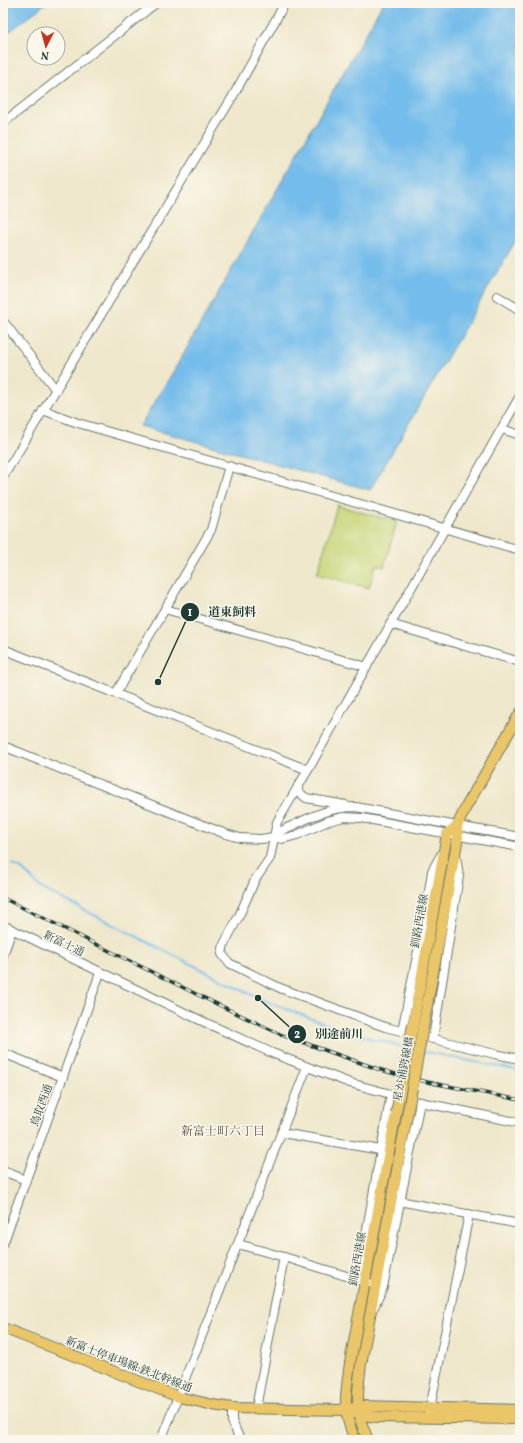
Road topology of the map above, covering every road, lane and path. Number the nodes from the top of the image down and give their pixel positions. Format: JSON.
{"nodes":[{"id":1,"x":156,"y":3,"type":"edge"},
{"id":2,"x":285,"y":3,"type":"edge"},
{"id":3,"x":3,"y":123,"type":"edge"},
{"id":4,"x":497,"y":296,"type":"dead end"},
{"id":5,"x":520,"y":310,"type":"edge"},
{"id":6,"x":3,"y":321,"type":"edge"},
{"id":7,"x":56,"y":390,"type":"junction"},
{"id":8,"x":520,"y":396,"type":"edge"},
{"id":9,"x":43,"y":410,"type":"junction"},
{"id":10,"x":502,"y":429,"type":"junction"},
{"id":11,"x":520,"y":435,"type":"edge"},
{"id":12,"x":229,"y":466,"type":"junction"},
{"id":13,"x":3,"y":477,"type":"edge"},
{"id":14,"x":446,"y":528,"type":"junction"},
{"id":15,"x":520,"y":550,"type":"edge"},
{"id":16,"x":166,"y":608,"type":"junction"},
{"id":17,"x":390,"y":624,"type":"junction"},
{"id":18,"x":3,"y":649,"type":"edge"},
{"id":19,"x":520,"y":662,"type":"edge"},
{"id":20,"x":367,"y":667,"type":"junction"},
{"id":21,"x":116,"y":693,"type":"junction"},
{"id":22,"x":520,"y":713,"type":"edge"},
{"id":23,"x":3,"y":746,"type":"edge"},
{"id":24,"x":308,"y":770,"type":"junction"},
{"id":25,"x":298,"y":786,"type":"junction"},
{"id":26,"x":350,"y":807,"type":"junction"},
{"id":27,"x":457,"y":832,"type":"junction"},
{"id":28,"x":448,"y":834,"type":"junction"},
{"id":29,"x":274,"y":837,"type":"junction"},
{"id":30,"x":520,"y":837,"type":"edge"},
{"id":31,"x":520,"y":847,"type":"edge"},
{"id":32,"x":450,"y":850,"type":"junction"},
{"id":33,"x":3,"y":925,"type":"edge"},
{"id":34,"x":12,"y":930,"type":"junction"},
{"id":35,"x":3,"y":955,"type":"edge"},
{"id":36,"x":100,"y":973,"type":"junction"},
{"id":37,"x":413,"y":1025,"type":"joint"},
{"id":38,"x":423,"y":1027,"type":"joint"},
{"id":39,"x":402,"y":1031,"type":"junction"},
{"id":40,"x":433,"y":1039,"type":"junction"},
{"id":41,"x":3,"y":1053,"type":"edge"},
{"id":42,"x":520,"y":1059,"type":"edge"},
{"id":43,"x":307,"y":1067,"type":"junction"},
{"id":44,"x":62,"y":1076,"type":"junction"},
{"id":45,"x":391,"y":1094,"type":"junction"},
{"id":46,"x":420,"y":1102,"type":"junction"},
{"id":47,"x":396,"y":1113,"type":"joint"},
{"id":48,"x":406,"y":1116,"type":"joint"},
{"id":49,"x":520,"y":1122,"type":"edge"},
{"id":50,"x":282,"y":1133,"type":"junction"},
{"id":51,"x":381,"y":1150,"type":"junction"},
{"id":52,"x":3,"y":1171,"type":"edge"},
{"id":53,"x":26,"y":1180,"type":"junction"},
{"id":54,"x":399,"y":1201,"type":"junction"},
{"id":55,"x":469,"y":1214,"type":"junction"},
{"id":56,"x":520,"y":1217,"type":"edge"},
{"id":57,"x":3,"y":1244,"type":"edge"},
{"id":58,"x":238,"y":1244,"type":"junction"},
{"id":59,"x":284,"y":1256,"type":"junction"},
{"id":60,"x":363,"y":1282,"type":"junction"},
{"id":61,"x":376,"y":1285,"type":"junction"},
{"id":62,"x":370,"y":1314,"type":"junction"},
{"id":63,"x":3,"y":1328,"type":"edge"},
{"id":64,"x":179,"y":1397,"type":"junction"},
{"id":65,"x":232,"y":1408,"type":"junction"},
{"id":66,"x":256,"y":1408,"type":"junction"},
{"id":67,"x":346,"y":1410,"type":"junction"},
{"id":68,"x":520,"y":1410,"type":"edge"},
{"id":69,"x":359,"y":1411,"type":"junction"},
{"id":70,"x":429,"y":1413,"type":"junction"},
{"id":71,"x":520,"y":1419,"type":"edge"},
{"id":72,"x":161,"y":1440,"type":"edge"},
{"id":73,"x":240,"y":1440,"type":"edge"},
{"id":74,"x":354,"y":1440,"type":"edge"},
{"id":75,"x":368,"y":1440,"type":"edge"}],
"edges":[{"from":1,"to":3,"type":"street"},
{"from":2,"to":7,"type":"street"},
{"from":4,"to":5,"type":"street"},
{"from":6,"to":7,"type":"street"},
{"from":7,"to":9,"type":"street"},
{"from":8,"to":10,"type":"street"},
{"from":9,"to":12,"type":"street"},
{"from":9,"to":13,"type":"street"},
{"from":10,"to":11,"type":"street"},
{"from":10,"to":14,"type":"street"},
{"from":12,"to":14,"type":"street"},
{"from":12,"to":16,"type":"street"},
{"from":14,"to":15,"type":"street"},
{"from":14,"to":17,"type":"street"},
{"from":16,"to":20,"type":"street"},
{"from":16,"to":21,"type":"street"},
{"from":17,"to":19,"type":"street"},
{"from":17,"to":20,"type":"street"},
{"from":18,"to":21,"type":"street"},
{"from":20,"to":24,"type":"street"},
{"from":21,"to":24,"type":"street"},
{"from":22,"to":27,"type":"main road","name":"釧路西港線"},
{"from":23,"to":29,"type":"street"},
{"from":24,"to":25,"type":"street"},
{"from":25,"to":26,"type":"street"},
{"from":25,"to":29,"type":"street"},
{"from":26,"to":27,"type":"street"},
{"from":26,"to":29,"type":"street"},
{"from":27,"to":28,"type":"main road","name":"釧路西港線"},
{"from":27,"to":30,"type":"street"},
{"from":27,"to":31,"type":"street"},
{"from":27,"to":32,"type":"main road","name":"釧路西港線"},
{"from":28,"to":29,"type":"street"},
{"from":28,"to":32,"type":"main road","name":"釧路西港線"},
{"from":29,"to":39,"type":"street"},
{"from":32,"to":37,"type":"main road","name":"釧路西港線"},
{"from":32,"to":38,"type":"main road","name":"釧路西港線"},
{"from":32,"to":39,"type":"street"},
{"from":32,"to":40,"type":"street"},
{"from":33,"to":34,"type":"street","name":"新富士通"},
{"from":34,"to":35,"type":"street"},
{"from":34,"to":36,"type":"street","name":"新富士通"},
{"from":36,"to":43,"type":"street","name":"新富士通"},
{"from":36,"to":44,"type":"street","name":"鳥取西通"},
{"from":37,"to":47,"type":"main road","name":"星が浦跨線橋","bridge":true},
{"from":38,"to":48,"type":"main road","name":"星が浦跨線橋","bridge":true},
{"from":39,"to":40,"type":"street"},
{"from":40,"to":42,"type":"street"},
{"from":41,"to":44,"type":"street"},
{"from":43,"to":45,"type":"street","name":"新富士通"},
{"from":43,"to":50,"type":"street"},
{"from":44,"to":53,"type":"street","name":"鳥取西通"},
{"from":45,"to":46,"type":"street","name":"新富士通"},
{"from":45,"to":51,"type":"street"},
{"from":46,"to":49,"type":"street","name":"新富士通"},
{"from":46,"to":54,"type":"street"},
{"from":47,"to":60,"type":"main road","name":"釧路西港線"},
{"from":48,"to":61,"type":"main road","name":"釧路西港線"},
{"from":50,"to":51,"type":"street"},
{"from":50,"to":58,"type":"street"},
{"from":51,"to":60,"type":"street"},
{"from":52,"to":53,"type":"street"},
{"from":53,"to":57,"type":"street","name":"鳥取西通"},
{"from":54,"to":55,"type":"street"},
{"from":54,"to":62,"type":"street"},
{"from":55,"to":56,"type":"street"},
{"from":55,"to":70,"type":"street"},
{"from":58,"to":59,"type":"street"},
{"from":58,"to":64,"type":"street"},
{"from":59,"to":60,"type":"street"},
{"from":59,"to":66,"type":"street"},
{"from":60,"to":61,"type":"street"},
{"from":60,"to":67,"type":"main road","name":"釧路西港線"},
{"from":61,"to":62,"type":"main road","name":"釧路西港線"},
{"from":62,"to":69,"type":"main road","name":"釧路西港線"},
{"from":63,"to":64,"type":"main road","name":"新富士停車場線:鉄北幹線通"},
{"from":64,"to":65,"type":"main road","name":"新富士停車場線:鉄北幹線通"},
{"from":64,"to":72,"type":"street"},
{"from":65,"to":66,"type":"main road","name":"新富士停車場線:鉄北幹線通"},
{"from":65,"to":73,"type":"street"},
{"from":66,"to":67,"type":"main road","name":"新富士停車場線:鉄北幹線通"},
{"from":67,"to":69,"type":"main road"},
{"from":67,"to":74,"type":"main road","name":"釧路西港線"},
{"from":68,"to":70,"type":"main road"},
{"from":69,"to":70,"type":"main road"},
{"from":69,"to":75,"type":"main road","name":"釧路西港線"},
{"from":70,"to":71,"type":"main road"}]}
